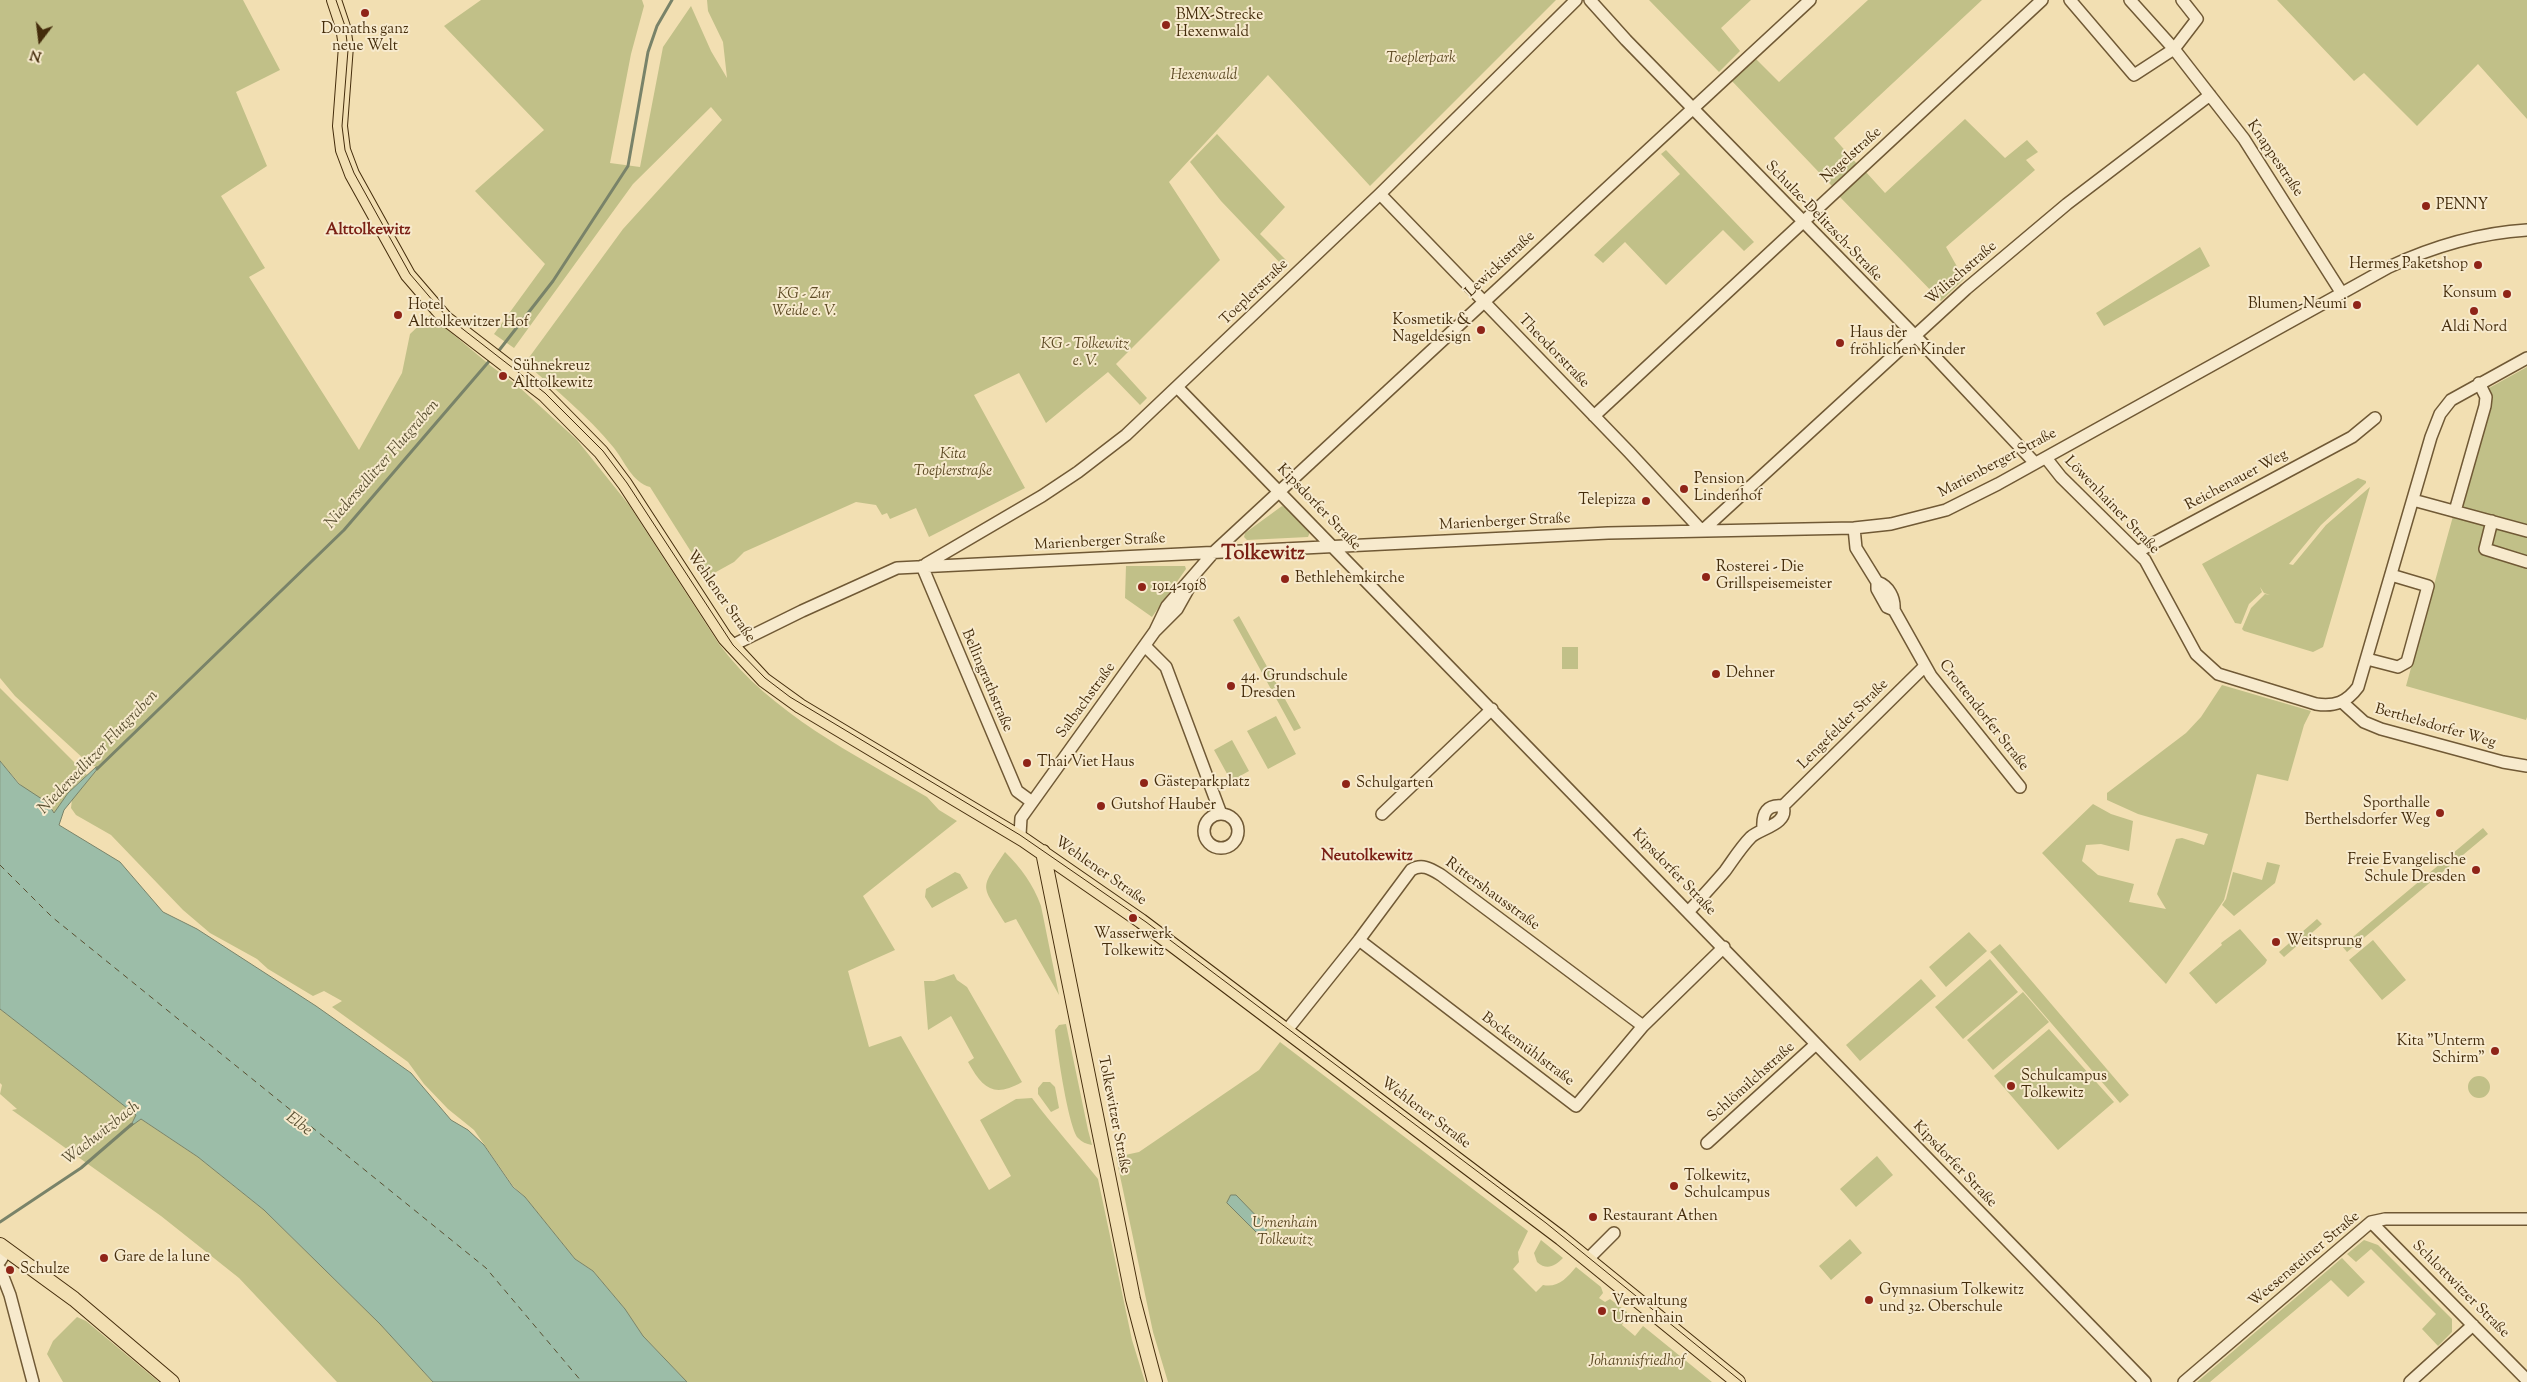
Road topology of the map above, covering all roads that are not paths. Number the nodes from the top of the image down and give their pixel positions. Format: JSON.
{"nodes":[{"id":1,"x":334,"y":0,"type":"edge"},
{"id":2,"x":1576,"y":0,"type":"edge"},
{"id":3,"x":1590,"y":0,"type":"edge"},
{"id":4,"x":1810,"y":0,"type":"edge"},
{"id":5,"x":2042,"y":0,"type":"edge"},
{"id":6,"x":2070,"y":0,"type":"edge"},
{"id":7,"x":2130,"y":0,"type":"edge"},
{"id":8,"x":2182,"y":0,"type":"edge"},
{"id":9,"x":2174,"y":49,"type":"junction"},
{"id":10,"x":2210,"y":95,"type":"junction"},
{"id":11,"x":1693,"y":109,"type":"junction"},
{"id":12,"x":1380,"y":194,"type":"junction"},
{"id":13,"x":1802,"y":222,"type":"junction"},
{"id":14,"x":2527,"y":230,"type":"edge"},
{"id":15,"x":2341,"y":292,"type":"junction"},
{"id":16,"x":1483,"y":303,"type":"junction"},
{"id":17,"x":1914,"y":336,"type":"junction"},
{"id":18,"x":2527,"y":358,"type":"edge"},
{"id":19,"x":2480,"y":383,"type":"junction"},
{"id":20,"x":1178,"y":388,"type":"junction"},
{"id":21,"x":1594,"y":416,"type":"junction"},
{"id":22,"x":2375,"y":418,"type":"dead end"},
{"id":23,"x":2046,"y":458,"type":"junction"},
{"id":24,"x":2035,"y":464,"type":"junction"},
{"id":25,"x":1280,"y":490,"type":"junction"},
{"id":26,"x":2413,"y":500,"type":"junction"},
{"id":27,"x":2455,"y":511,"type":"junction"},
{"id":28,"x":2492,"y":521,"type":"junction"},
{"id":29,"x":1854,"y":528,"type":"junction"},
{"id":30,"x":2527,"y":530,"type":"edge"},
{"id":31,"x":1702,"y":531,"type":"junction"},
{"id":32,"x":1335,"y":547,"type":"junction"},
{"id":33,"x":1214,"y":552,"type":"junction"},
{"id":34,"x":2138,"y":552,"type":"junction"},
{"id":35,"x":2527,"y":562,"type":"edge"},
{"id":36,"x":922,"y":566,"type":"junction"},
{"id":37,"x":2391,"y":575,"type":"junction"},
{"id":38,"x":731,"y":646,"type":"junction"},
{"id":39,"x":1145,"y":646,"type":"junction"},
{"id":40,"x":2366,"y":659,"type":"junction"},
{"id":41,"x":1925,"y":666,"type":"junction"},
{"id":42,"x":2342,"y":702,"type":"junction"},
{"id":43,"x":1492,"y":709,"type":"junction"},
{"id":44,"x":2527,"y":766,"type":"edge"},
{"id":45,"x":2020,"y":787,"type":"dead end"},
{"id":46,"x":1032,"y":802,"type":"junction"},
{"id":47,"x":1783,"y":806,"type":"junction"},
{"id":48,"x":1221,"y":814,"type":"dead end"},
{"id":49,"x":1382,"y":814,"type":"dead end"},
{"id":50,"x":1762,"y":828,"type":"junction"},
{"id":51,"x":1024,"y":840,"type":"junction"},
{"id":52,"x":1043,"y":852,"type":"junction"},
{"id":53,"x":1689,"y":912,"type":"junction"},
{"id":54,"x":1359,"y":940,"type":"junction"},
{"id":55,"x":1724,"y":947,"type":"junction"},
{"id":56,"x":1642,"y":1026,"type":"junction"},
{"id":57,"x":1287,"y":1030,"type":"junction"},
{"id":58,"x":1816,"y":1044,"type":"junction"},
{"id":59,"x":1707,"y":1143,"type":"dead end"},
{"id":60,"x":2527,"y":1219,"type":"edge"},
{"id":61,"x":2371,"y":1222,"type":"junction"},
{"id":62,"x":1614,"y":1233,"type":"dead end"},
{"id":63,"x":2,"y":1252,"type":"edge"},
{"id":64,"x":1588,"y":1259,"type":"junction"},
{"id":65,"x":0,"y":1269,"type":"edge"},
{"id":66,"x":2473,"y":1325,"type":"junction"},
{"id":67,"x":2527,"y":1380,"type":"edge"},
{"id":68,"x":33,"y":1382,"type":"edge"},
{"id":69,"x":172,"y":1382,"type":"edge"},
{"id":70,"x":1155,"y":1382,"type":"edge"},
{"id":71,"x":1738,"y":1382,"type":"edge"},
{"id":72,"x":2145,"y":1382,"type":"edge"},
{"id":73,"x":2184,"y":1382,"type":"edge"},
{"id":74,"x":2410,"y":1382,"type":"edge"}],
"edges":[{"from":1,"to":38,"type":"main road","name":"Wehlener Straße"},
{"from":2,"to":12,"type":"street","name":"Toeplerstraße"},
{"from":3,"to":11,"type":"street","name":"Schulze-Delitzsch-Straße"},
{"from":4,"to":11,"type":"street","name":"Lewickistraße"},
{"from":5,"to":13,"type":"street","name":"Nagelstraße"},
{"from":6,"to":9,"type":"street"},
{"from":7,"to":9,"type":"street","name":"Knappestraße"},
{"from":8,"to":9,"type":"street"},
{"from":9,"to":10,"type":"street","name":"Knappestraße"},
{"from":10,"to":15,"type":"street","name":"Knappestraße"},
{"from":10,"to":17,"type":"street","name":"Wilischstraße"},
{"from":11,"to":13,"type":"street","name":"Schulze-Delitzsch-Straße"},
{"from":11,"to":16,"type":"street","name":"Lewickistraße"},
{"from":12,"to":16,"type":"street","name":"Theodorstraße"},
{"from":12,"to":20,"type":"street","name":"Toeplerstraße"},
{"from":13,"to":17,"type":"street","name":"Schulze-Delitzsch-Straße"},
{"from":13,"to":21,"type":"street","name":"Nagelstraße"},
{"from":14,"to":15,"type":"street","name":"Marienberger Straße"},
{"from":15,"to":23,"type":"street","name":"Marienberger Straße"},
{"from":16,"to":21,"type":"street","name":"Theodorstraße"},
{"from":16,"to":25,"type":"street","name":"Lewickistraße"},
{"from":17,"to":24,"type":"street","name":"Schulze-Delitzsch-Straße"},
{"from":17,"to":31,"type":"street","name":"Wilischstraße"},
{"from":18,"to":19,"type":"street"},
{"from":19,"to":26,"type":"street"},
{"from":19,"to":27,"type":"street"},
{"from":20,"to":25,"type":"street","name":"Kipsdorfer Straße"},
{"from":20,"to":36,"type":"street","name":"Toeplerstraße"},
{"from":21,"to":31,"type":"street","name":"Theodorstraße"},
{"from":22,"to":34,"type":"street","name":"Reichenauer Weg"},
{"from":23,"to":24,"type":"street","name":"Marienberger Straße"},
{"from":23,"to":34,"type":"street","name":"Löwenhainer Straße"},
{"from":24,"to":29,"type":"street","name":"Marienberger Straße"},
{"from":25,"to":32,"type":"street","name":"Kipsdorfer Straße"},
{"from":25,"to":33,"type":"street","name":"Lewickistraße"},
{"from":26,"to":27,"type":"street"},
{"from":26,"to":37,"type":"street"},
{"from":27,"to":28,"type":"street"},
{"from":28,"to":30,"type":"street"},
{"from":28,"to":35,"type":"street"},
{"from":29,"to":31,"type":"street","name":"Marienberger Straße"},
{"from":29,"to":41,"type":"street","name":"Crottendorfer Straße"},
{"from":31,"to":32,"type":"street","name":"Marienberger Straße"},
{"from":32,"to":33,"type":"street","name":"Marienberger Straße"},
{"from":32,"to":43,"type":"street","name":"Kipsdorfer Straße"},
{"from":33,"to":36,"type":"street","name":"Marienberger Straße"},
{"from":33,"to":39,"type":"street","name":"Salbachstraße"},
{"from":34,"to":42,"type":"street","name":"Löwenhainer Straße"},
{"from":36,"to":38,"type":"street","name":"Marienberger Straße"},
{"from":36,"to":46,"type":"street","name":"Bellingrathstraße"},
{"from":37,"to":40,"type":"street"},
{"from":37,"to":40,"type":"street"},
{"from":38,"to":51,"type":"main road","name":"Wehlener Straße"},
{"from":39,"to":46,"type":"street","name":"Salbachstraße"},
{"from":39,"to":48,"type":"street"},
{"from":40,"to":42,"type":"street"},
{"from":41,"to":45,"type":"street","name":"Crottendorfer Straße"},
{"from":41,"to":47,"type":"street","name":"Lengefelder Straße"},
{"from":42,"to":44,"type":"street","name":"Berthelsdorfer Weg"},
{"from":43,"to":49,"type":"street"},
{"from":43,"to":53,"type":"street","name":"Kipsdorfer Straße"},
{"from":46,"to":51,"type":"street","name":"Salbachstraße"},
{"from":47,"to":50,"type":"street","name":"Lengefelder Straße"},
{"from":47,"to":50,"type":"street","name":"Lengefelder Straße"},
{"from":50,"to":53,"type":"street","name":"Lengefelder Straße"},
{"from":51,"to":52,"type":"main road","name":"Wehlener Straße"},
{"from":52,"to":57,"type":"main road","name":"Wehlener Straße"},
{"from":52,"to":70,"type":"main road","name":"Tolkewitzer Straße"},
{"from":53,"to":55,"type":"street","name":"Kipsdorfer Straße"},
{"from":54,"to":56,"type":"street","name":"Rittershausstraße"},
{"from":54,"to":56,"type":"street","name":"Bockemühlstraße"},
{"from":54,"to":57,"type":"street","name":"Rittershausstraße"},
{"from":55,"to":56,"type":"street","name":"Bockemühlstraße"},
{"from":55,"to":58,"type":"street","name":"Kipsdorfer Straße"},
{"from":57,"to":64,"type":"main road","name":"Wehlener Straße"},
{"from":58,"to":59,"type":"street","name":"Schlömilchstraße"},
{"from":58,"to":72,"type":"street","name":"Kipsdorfer Straße"},
{"from":60,"to":61,"type":"street","name":"Weesensteiner Straße"},
{"from":61,"to":66,"type":"street","name":"Schlottwitzer Straße"},
{"from":61,"to":73,"type":"street","name":"Weesensteiner Straße"},
{"from":62,"to":64,"type":"street"},
{"from":63,"to":69,"type":"main road"},
{"from":64,"to":71,"type":"main road","name":"Wehlener Straße"},
{"from":65,"to":68,"type":"street"},
{"from":66,"to":67,"type":"street","name":"Schlottwitzer Straße"},
{"from":66,"to":74,"type":"street"}]}
